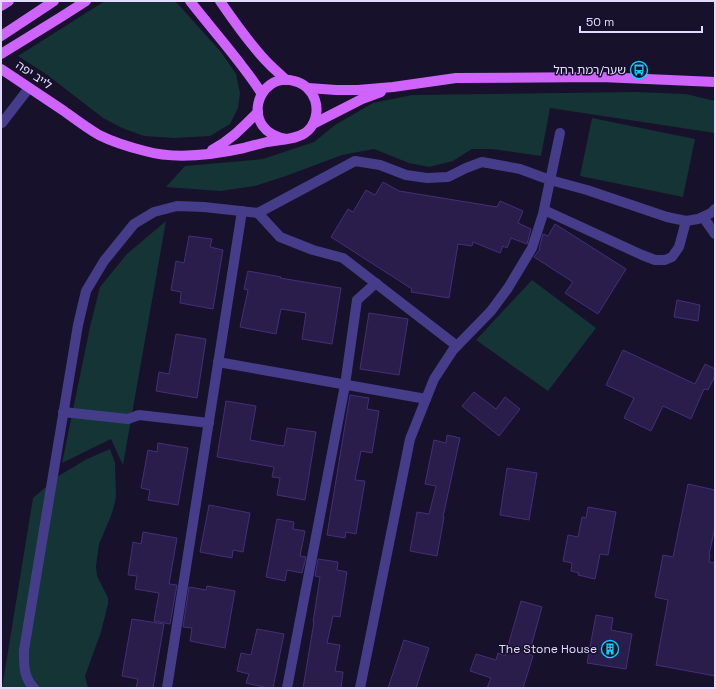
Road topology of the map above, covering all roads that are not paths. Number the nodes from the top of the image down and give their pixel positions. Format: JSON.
{"nodes":[{"id":1,"x":9,"y":1,"type":"edge"},
{"id":2,"x":54,"y":1,"type":"edge"},
{"id":3,"x":86,"y":1,"type":"edge"},
{"id":4,"x":190,"y":1,"type":"edge"},
{"id":5,"x":220,"y":1,"type":"edge"},
{"id":6,"x":1,"y":6,"type":"edge"},
{"id":7,"x":1,"y":36,"type":"edge"},
{"id":8,"x":1,"y":54,"type":"edge"},
{"id":9,"x":1,"y":69,"type":"edge"},
{"id":10,"x":286,"y":80,"type":"junction"},
{"id":11,"x":715,"y":82,"type":"edge"},
{"id":12,"x":394,"y":87,"type":"junction"},
{"id":13,"x":29,"y":88,"type":"junction"},
{"id":14,"x":308,"y":88,"type":"junction"},
{"id":15,"x":262,"y":94,"type":"junction"},
{"id":16,"x":258,"y":112,"type":"junction"},
{"id":17,"x":2,"y":122,"type":"dead end"},
{"id":18,"x":313,"y":124,"type":"junction"},
{"id":19,"x":560,"y":133,"type":"dead end"},
{"id":20,"x":287,"y":139,"type":"junction"},
{"id":21,"x":204,"y":154,"type":"junction"},
{"id":22,"x":550,"y":180,"type":"junction"},
{"id":23,"x":715,"y":209,"type":"edge"},
{"id":24,"x":544,"y":210,"type":"junction"},
{"id":25,"x":242,"y":211,"type":"junction"},
{"id":26,"x":258,"y":213,"type":"junction"},
{"id":27,"x":703,"y":217,"type":"junction"},
{"id":28,"x":686,"y":221,"type":"junction"},
{"id":29,"x":715,"y":234,"type":"edge"},
{"id":30,"x":376,"y":283,"type":"junction"},
{"id":31,"x":457,"y":346,"type":"junction"},
{"id":32,"x":218,"y":362,"type":"junction"},
{"id":33,"x":346,"y":385,"type":"junction"},
{"id":34,"x":426,"y":399,"type":"junction"},
{"id":35,"x":63,"y":412,"type":"junction"},
{"id":36,"x":209,"y":423,"type":"junction"},
{"id":37,"x":34,"y":688,"type":"edge"},
{"id":38,"x":167,"y":688,"type":"edge"},
{"id":39,"x":287,"y":688,"type":"edge"},
{"id":40,"x":360,"y":688,"type":"edge"}],
"edges":[{"from":1,"to":6,"type":"main road"},
{"from":2,"to":7,"type":"main road"},
{"from":3,"to":8,"type":"main road"},
{"from":4,"to":15,"type":"main road"},
{"from":5,"to":10,"type":"main road"},
{"from":9,"to":13,"type":"main road","name":"לייב יפה"},
{"from":10,"to":14,"type":"main road"},
{"from":10,"to":15,"type":"main road"},
{"from":11,"to":12,"type":"main road"},
{"from":12,"to":14,"type":"main road"},
{"from":12,"to":18,"type":"main road"},
{"from":13,"to":17,"type":"street"},
{"from":13,"to":21,"type":"main road","name":"לייב יפה"},
{"from":14,"to":18,"type":"main road"},
{"from":15,"to":16,"type":"main road"},
{"from":16,"to":20,"type":"main road"},
{"from":16,"to":21,"type":"main road"},
{"from":18,"to":20,"type":"main road"},
{"from":19,"to":22,"type":"street"},
{"from":20,"to":21,"type":"main road","name":"לייב יפה"},
{"from":22,"to":24,"type":"street"},
{"from":22,"to":26,"type":"street"},
{"from":22,"to":28,"type":"street"},
{"from":23,"to":27,"type":"street"},
{"from":24,"to":28,"type":"street"},
{"from":24,"to":31,"type":"street"},
{"from":25,"to":26,"type":"street"},
{"from":25,"to":32,"type":"street"},
{"from":25,"to":35,"type":"street"},
{"from":26,"to":30,"type":"street"},
{"from":27,"to":28,"type":"street"},
{"from":27,"to":29,"type":"street"},
{"from":30,"to":31,"type":"street"},
{"from":30,"to":33,"type":"street"},
{"from":31,"to":34,"type":"street"},
{"from":32,"to":33,"type":"street"},
{"from":32,"to":36,"type":"street"},
{"from":33,"to":34,"type":"street"},
{"from":33,"to":39,"type":"street"},
{"from":34,"to":40,"type":"street"},
{"from":35,"to":36,"type":"street"},
{"from":35,"to":37,"type":"street"},
{"from":36,"to":38,"type":"street"}]}
